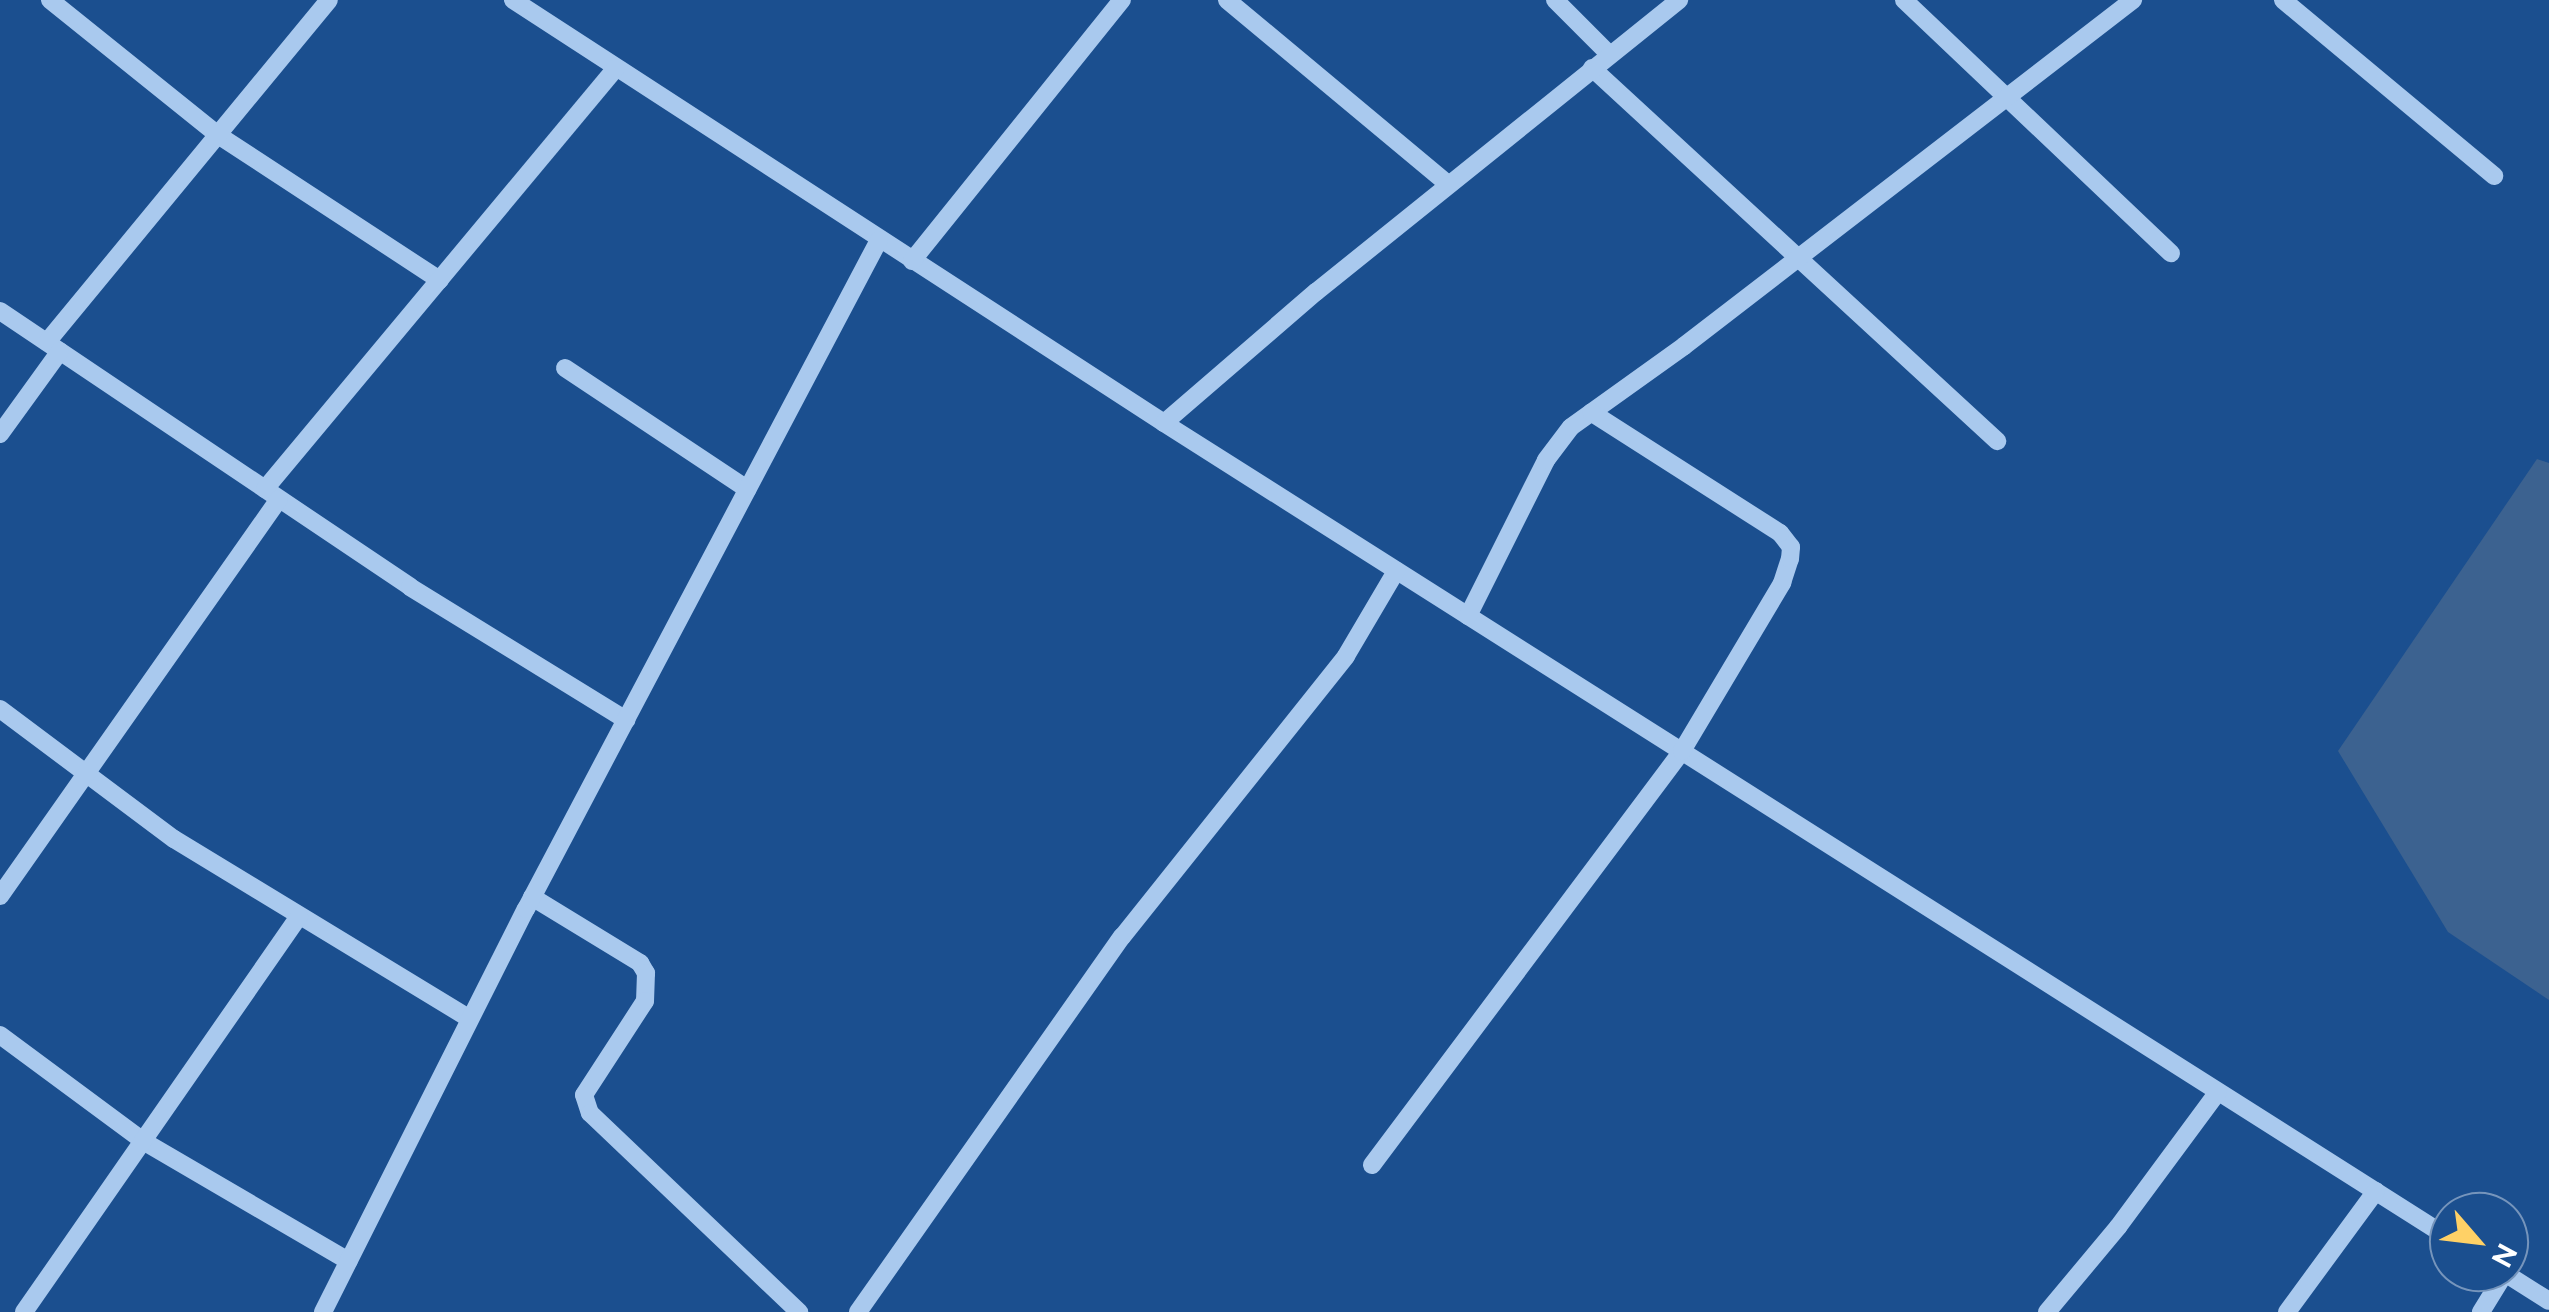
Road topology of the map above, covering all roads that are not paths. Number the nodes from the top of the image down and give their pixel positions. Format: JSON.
{"nodes":[{"id":1,"x":50,"y":0,"type":"edge"},
{"id":2,"x":329,"y":0,"type":"edge"},
{"id":3,"x":512,"y":0,"type":"edge"},
{"id":4,"x":1122,"y":0,"type":"edge"},
{"id":5,"x":1228,"y":0,"type":"edge"},
{"id":6,"x":1555,"y":0,"type":"edge"},
{"id":7,"x":1680,"y":0,"type":"edge"},
{"id":8,"x":1904,"y":0,"type":"edge"},
{"id":9,"x":2133,"y":0,"type":"edge"},
{"id":10,"x":2282,"y":0,"type":"edge"},
{"id":11,"x":1609,"y":54,"type":"junction"},
{"id":12,"x":616,"y":68,"type":"junction"},
{"id":13,"x":1592,"y":68,"type":"junction"},
{"id":14,"x":2006,"y":97,"type":"junction"},
{"id":15,"x":218,"y":134,"type":"junction"},
{"id":16,"x":2494,"y":176,"type":"dead end"},
{"id":17,"x":1448,"y":184,"type":"junction"},
{"id":18,"x":880,"y":240,"type":"junction"},
{"id":19,"x":2171,"y":253,"type":"dead end"},
{"id":20,"x":1801,"y":256,"type":"junction"},
{"id":21,"x":912,"y":261,"type":"junction"},
{"id":22,"x":440,"y":280,"type":"junction"},
{"id":23,"x":0,"y":311,"type":"edge"},
{"id":24,"x":54,"y":347,"type":"junction"},
{"id":25,"x":565,"y":368,"type":"dead end"},
{"id":26,"x":1592,"y":412,"type":"junction"},
{"id":27,"x":1164,"y":423,"type":"junction"},
{"id":28,"x":0,"y":434,"type":"edge"},
{"id":29,"x":1997,"y":440,"type":"dead end"},
{"id":30,"x":748,"y":489,"type":"junction"},
{"id":31,"x":272,"y":494,"type":"junction"},
{"id":32,"x":1396,"y":570,"type":"junction"},
{"id":33,"x":1468,"y":616,"type":"junction"},
{"id":34,"x":0,"y":709,"type":"edge"},
{"id":35,"x":626,"y":720,"type":"junction"},
{"id":36,"x":1682,"y":752,"type":"junction"},
{"id":37,"x":86,"y":777,"type":"junction"},
{"id":38,"x":0,"y":896,"type":"edge"},
{"id":39,"x":532,"y":897,"type":"junction"},
{"id":40,"x":299,"y":916,"type":"junction"},
{"id":41,"x":470,"y":1019,"type":"junction"},
{"id":42,"x":0,"y":1036,"type":"edge"},
{"id":43,"x":2218,"y":1092,"type":"junction"},
{"id":44,"x":143,"y":1141,"type":"junction"},
{"id":45,"x":1372,"y":1165,"type":"dead end"},
{"id":46,"x":2376,"y":1191,"type":"junction"},
{"id":47,"x":2429,"y":1225,"type":"edge"},
{"id":48,"x":348,"y":1261,"type":"junction"},
{"id":49,"x":24,"y":1312,"type":"edge"},
{"id":50,"x":323,"y":1312,"type":"edge"},
{"id":51,"x":799,"y":1312,"type":"edge"},
{"id":52,"x":858,"y":1312,"type":"edge"},
{"id":53,"x":2047,"y":1312,"type":"edge"},
{"id":54,"x":2286,"y":1312,"type":"edge"}],
"edges":[{"from":1,"to":15,"type":"street"},
{"from":2,"to":15,"type":"street"},
{"from":3,"to":12,"type":"street"},
{"from":4,"to":21,"type":"street"},
{"from":5,"to":17,"type":"street"},
{"from":6,"to":11,"type":"street"},
{"from":7,"to":11,"type":"street"},
{"from":8,"to":14,"type":"street"},
{"from":9,"to":14,"type":"street"},
{"from":10,"to":16,"type":"street"},
{"from":11,"to":13,"type":"street"},
{"from":12,"to":18,"type":"street"},
{"from":12,"to":22,"type":"street"},
{"from":13,"to":17,"type":"street"},
{"from":13,"to":20,"type":"street"},
{"from":14,"to":19,"type":"street"},
{"from":14,"to":20,"type":"street"},
{"from":15,"to":22,"type":"street"},
{"from":15,"to":24,"type":"street"},
{"from":17,"to":27,"type":"street"},
{"from":18,"to":21,"type":"street"},
{"from":18,"to":30,"type":"street"},
{"from":20,"to":26,"type":"street"},
{"from":20,"to":29,"type":"street"},
{"from":21,"to":27,"type":"street"},
{"from":22,"to":31,"type":"street"},
{"from":23,"to":24,"type":"street"},
{"from":24,"to":28,"type":"street"},
{"from":24,"to":31,"type":"street"},
{"from":25,"to":30,"type":"street"},
{"from":26,"to":33,"type":"street"},
{"from":26,"to":36,"type":"street"},
{"from":27,"to":32,"type":"street"},
{"from":30,"to":35,"type":"street"},
{"from":31,"to":35,"type":"street"},
{"from":31,"to":37,"type":"street"},
{"from":32,"to":33,"type":"street"},
{"from":32,"to":52,"type":"street"},
{"from":33,"to":36,"type":"street"},
{"from":34,"to":37,"type":"street"},
{"from":35,"to":39,"type":"street"},
{"from":36,"to":43,"type":"street"},
{"from":36,"to":45,"type":"street"},
{"from":37,"to":38,"type":"street"},
{"from":37,"to":40,"type":"street"},
{"from":39,"to":41,"type":"street"},
{"from":39,"to":51,"type":"street"},
{"from":40,"to":41,"type":"street"},
{"from":40,"to":44,"type":"street"},
{"from":41,"to":48,"type":"street"},
{"from":42,"to":44,"type":"street"},
{"from":43,"to":46,"type":"street"},
{"from":43,"to":53,"type":"street"},
{"from":44,"to":48,"type":"street"},
{"from":44,"to":49,"type":"street"},
{"from":46,"to":47,"type":"street"},
{"from":46,"to":54,"type":"street"},
{"from":48,"to":50,"type":"street"}]}
